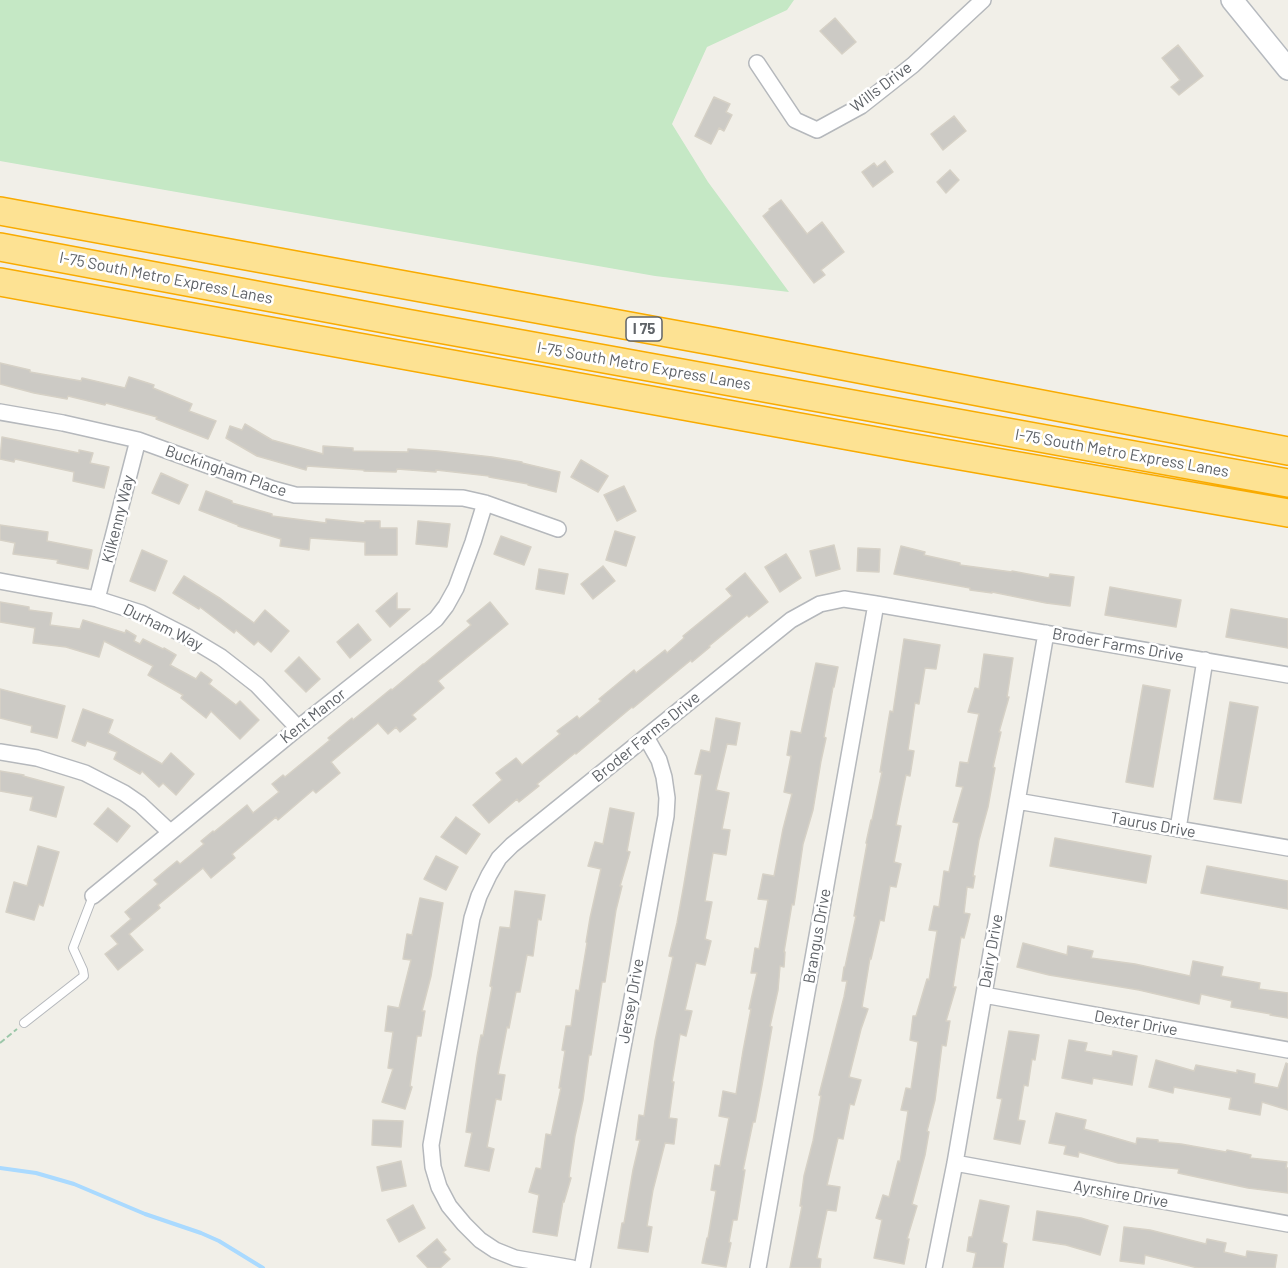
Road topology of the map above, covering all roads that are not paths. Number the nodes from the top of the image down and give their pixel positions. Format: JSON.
{"nodes":[{"id":1,"x":983,"y":0,"type":"edge"},
{"id":2,"x":1232,"y":0,"type":"edge"},
{"id":3,"x":757,"y":63,"type":"dead end"},
{"id":4,"x":1288,"y":69,"type":"edge"},
{"id":5,"x":0,"y":211,"type":"edge"},
{"id":6,"x":0,"y":247,"type":"edge"},
{"id":7,"x":0,"y":282,"type":"edge"},
{"id":8,"x":0,"y":412,"type":"edge"},
{"id":9,"x":138,"y":440,"type":"junction"},
{"id":10,"x":1288,"y":452,"type":"edge"},
{"id":11,"x":1288,"y":483,"type":"edge"},
{"id":12,"x":485,"y":503,"type":"junction"},
{"id":13,"x":1288,"y":513,"type":"edge"},
{"id":14,"x":558,"y":529,"type":"dead end"},
{"id":15,"x":0,"y":581,"type":"edge"},
{"id":16,"x":97,"y":599,"type":"junction"},
{"id":17,"x":876,"y":604,"type":"junction"},
{"id":18,"x":1046,"y":633,"type":"junction"},
{"id":19,"x":1205,"y":660,"type":"junction"},
{"id":20,"x":1288,"y":675,"type":"edge"},
{"id":21,"x":298,"y":728,"type":"junction"},
{"id":22,"x":646,"y":737,"type":"junction"},
{"id":23,"x":0,"y":752,"type":"edge"},
{"id":24,"x":1017,"y":801,"type":"junction"},
{"id":25,"x":1178,"y":829,"type":"junction"},
{"id":26,"x":170,"y":832,"type":"junction"},
{"id":27,"x":1288,"y":848,"type":"edge"},
{"id":28,"x":93,"y":896,"type":"joint"},
{"id":29,"x":984,"y":995,"type":"junction"},
{"id":30,"x":24,"y":1023,"type":"road end"},
{"id":31,"x":1288,"y":1050,"type":"edge"},
{"id":32,"x":955,"y":1163,"type":"junction"},
{"id":33,"x":1288,"y":1224,"type":"edge"},
{"id":34,"x":572,"y":1268,"type":"edge"},
{"id":35,"x":582,"y":1268,"type":"edge"},
{"id":36,"x":758,"y":1268,"type":"edge"},
{"id":37,"x":934,"y":1268,"type":"edge"}],
"edges":[{"from":1,"to":3,"type":"street","name":"Wills Drive"},
{"from":2,"to":4,"type":"street"},
{"from":5,"to":10,"type":"highway","number":"I 75"},
{"from":6,"to":11,"type":"highway","name":"I-75 South Metro Express Lanes"},
{"from":7,"to":13,"type":"highway"},
{"from":8,"to":9,"type":"street","name":"Buckingham Place"},
{"from":9,"to":12,"type":"street","name":"Buckingham Place"},
{"from":9,"to":16,"type":"street","name":"Kilkenny Way"},
{"from":12,"to":14,"type":"street","name":"Buckingham Place"},
{"from":12,"to":21,"type":"street","name":"Kent Manor"},
{"from":15,"to":16,"type":"street","name":"Durham Way"},
{"from":16,"to":21,"type":"street","name":"Durham Way"},
{"from":17,"to":18,"type":"street","name":"Broder Farms Drive"},
{"from":17,"to":22,"type":"street","name":"Broder Farms Drive"},
{"from":17,"to":36,"type":"street","name":"Brangus Drive"},
{"from":18,"to":19,"type":"street","name":"Broder Farms Drive"},
{"from":18,"to":24,"type":"street","name":"Dairy Drive"},
{"from":19,"to":20,"type":"street","name":"Broder Farms Drive"},
{"from":19,"to":25,"type":"street"},
{"from":21,"to":26,"type":"street","name":"Kent Manor"},
{"from":22,"to":34,"type":"street","name":"Broder Farms Drive"},
{"from":22,"to":35,"type":"street","name":"Jersey Drive"},
{"from":23,"to":26,"type":"street"},
{"from":24,"to":25,"type":"street","name":"Taurus Drive"},
{"from":24,"to":29,"type":"street","name":"Dairy Drive"},
{"from":25,"to":27,"type":"street","name":"Taurus Drive"},
{"from":26,"to":28,"type":"street","name":"Kent Manor"},
{"from":28,"to":30,"type":"lane"},
{"from":29,"to":31,"type":"street","name":"Dexter Drive"},
{"from":29,"to":32,"type":"street","name":"Dairy Drive"},
{"from":32,"to":33,"type":"street","name":"Ayrshire Drive"},
{"from":32,"to":37,"type":"street","name":"Dairy Drive"}]}
